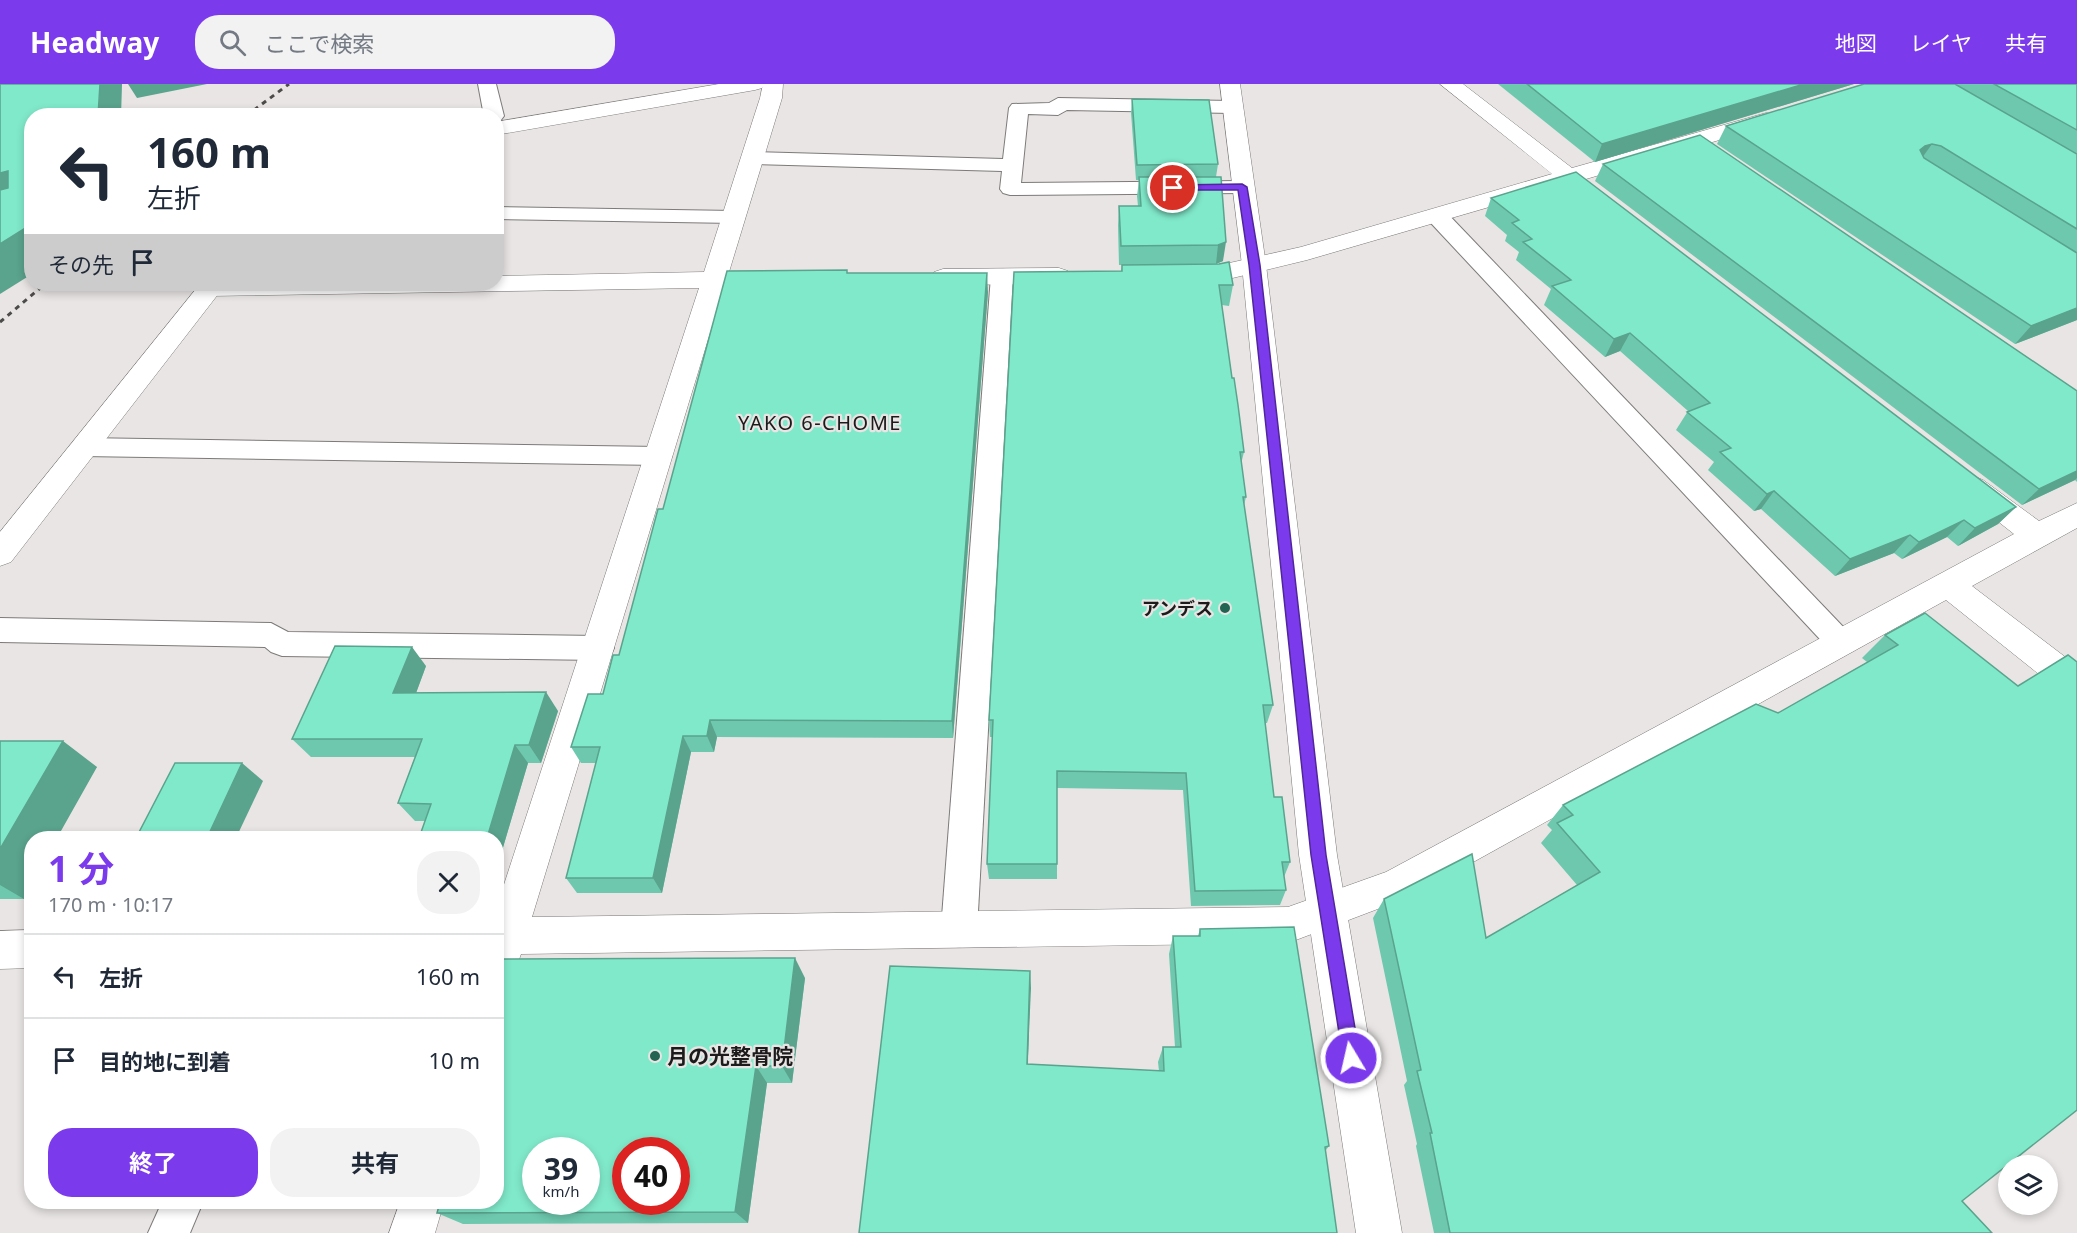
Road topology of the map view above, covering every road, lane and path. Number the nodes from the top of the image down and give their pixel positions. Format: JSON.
{"nodes":[{"id":1,"x":487,"y":84,"type":"edge"},
{"id":2,"x":755,"y":84,"type":"edge"},
{"id":3,"x":773,"y":84,"type":"edge"},
{"id":4,"x":1450,"y":84,"type":"edge"},
{"id":5,"x":1231,"y":95,"type":"edge"},
{"id":6,"x":492,"y":108,"type":"edge"},
{"id":7,"x":1784,"y":113,"type":"edge"},
{"id":8,"x":504,"y":127,"type":"edge"},
{"id":9,"x":1694,"y":140,"type":"junction"},
{"id":10,"x":1717,"y":156,"type":"edge"},
{"id":11,"x":753,"y":158,"type":"junction"},
{"id":12,"x":1013,"y":165,"type":"junction"},
{"id":13,"x":1570,"y":178,"type":"junction"},
{"id":14,"x":1242,"y":187,"type":"junction"},
{"id":15,"x":1598,"y":199,"type":"edge"},
{"id":16,"x":504,"y":213,"type":"edge"},
{"id":17,"x":1437,"y":216,"type":"junction"},
{"id":18,"x":734,"y":217,"type":"junction"},
{"id":19,"x":1254,"y":265,"type":"junction"},
{"id":20,"x":1169,"y":274,"type":"edge"},
{"id":21,"x":1085,"y":275,"type":"edge"},
{"id":22,"x":1002,"y":276,"type":"junction"},
{"id":23,"x":918,"y":278,"type":"edge"},
{"id":24,"x":787,"y":279,"type":"edge"},
{"id":25,"x":715,"y":280,"type":"junction"},
{"id":26,"x":504,"y":283,"type":"edge"},
{"id":27,"x":207,"y":291,"type":"edge"},
{"id":28,"x":83,"y":447,"type":"junction"},
{"id":29,"x":659,"y":456,"type":"junction"},
{"id":30,"x":1958,"y":476,"type":"edge"},
{"id":31,"x":2077,"y":514,"type":"edge"},
{"id":32,"x":2036,"y":535,"type":"junction"},
{"id":33,"x":0,"y":554,"type":"edge"},
{"id":34,"x":1948,"y":585,"type":"junction"},
{"id":35,"x":0,"y":630,"type":"edge"},
{"id":36,"x":1840,"y":642,"type":"junction"},
{"id":37,"x":599,"y":648,"type":"junction"},
{"id":38,"x":2077,"y":685,"type":"edge"},
{"id":39,"x":1328,"y":912,"type":"junction"},
{"id":40,"x":504,"y":930,"type":"edge"},
{"id":41,"x":959,"y":930,"type":"junction"},
{"id":42,"x":504,"y":936,"type":"edge"},
{"id":43,"x":24,"y":949,"type":"edge"},
{"id":44,"x":0,"y":950,"type":"edge"},
{"id":45,"x":180,"y":1209,"type":"edge"},
{"id":46,"x":420,"y":1209,"type":"edge"},
{"id":47,"x":169,"y":1233,"type":"edge"},
{"id":48,"x":412,"y":1233,"type":"edge"},
{"id":49,"x":1379,"y":1233,"type":"edge"}],
"edges":[{"from":1,"to":6,"type":"lane"},
{"from":2,"to":8,"type":"street"},
{"from":3,"to":11,"type":"street"},
{"from":4,"to":13,"type":"street"},
{"from":5,"to":12,"type":"lane"},
{"from":5,"to":14,"type":"street"},
{"from":7,"to":9,"type":"street"},
{"from":9,"to":10,"type":"street"},
{"from":9,"to":13,"type":"street"},
{"from":11,"to":12,"type":"lane"},
{"from":11,"to":18,"type":"street"},
{"from":12,"to":14,"type":"lane"},
{"from":13,"to":15,"type":"street"},
{"from":13,"to":17,"type":"street"},
{"from":14,"to":19,"type":"street"},
{"from":16,"to":18,"type":"lane"},
{"from":17,"to":19,"type":"street"},
{"from":17,"to":36,"type":"lane"},
{"from":18,"to":25,"type":"street"},
{"from":19,"to":20,"type":"street"},
{"from":19,"to":39,"type":"street"},
{"from":21,"to":22,"type":"street"},
{"from":22,"to":23,"type":"street"},
{"from":22,"to":41,"type":"lane"},
{"from":24,"to":25,"type":"street"},
{"from":25,"to":26,"type":"street"},
{"from":25,"to":29,"type":"street"},
{"from":27,"to":28,"type":"street"},
{"from":28,"to":29,"type":"lane"},
{"from":28,"to":33,"type":"street"},
{"from":29,"to":37,"type":"street"},
{"from":30,"to":32,"type":"street"},
{"from":31,"to":32,"type":"street"},
{"from":32,"to":34,"type":"street"},
{"from":34,"to":36,"type":"street"},
{"from":34,"to":38,"type":"street"},
{"from":35,"to":37,"type":"lane"},
{"from":36,"to":39,"type":"street"},
{"from":37,"to":40,"type":"street"},
{"from":39,"to":41,"type":"street"},
{"from":39,"to":49,"type":"street"},
{"from":41,"to":42,"type":"street"},
{"from":43,"to":44,"type":"street"},
{"from":45,"to":47,"type":"lane"},
{"from":46,"to":48,"type":"street"}]}
